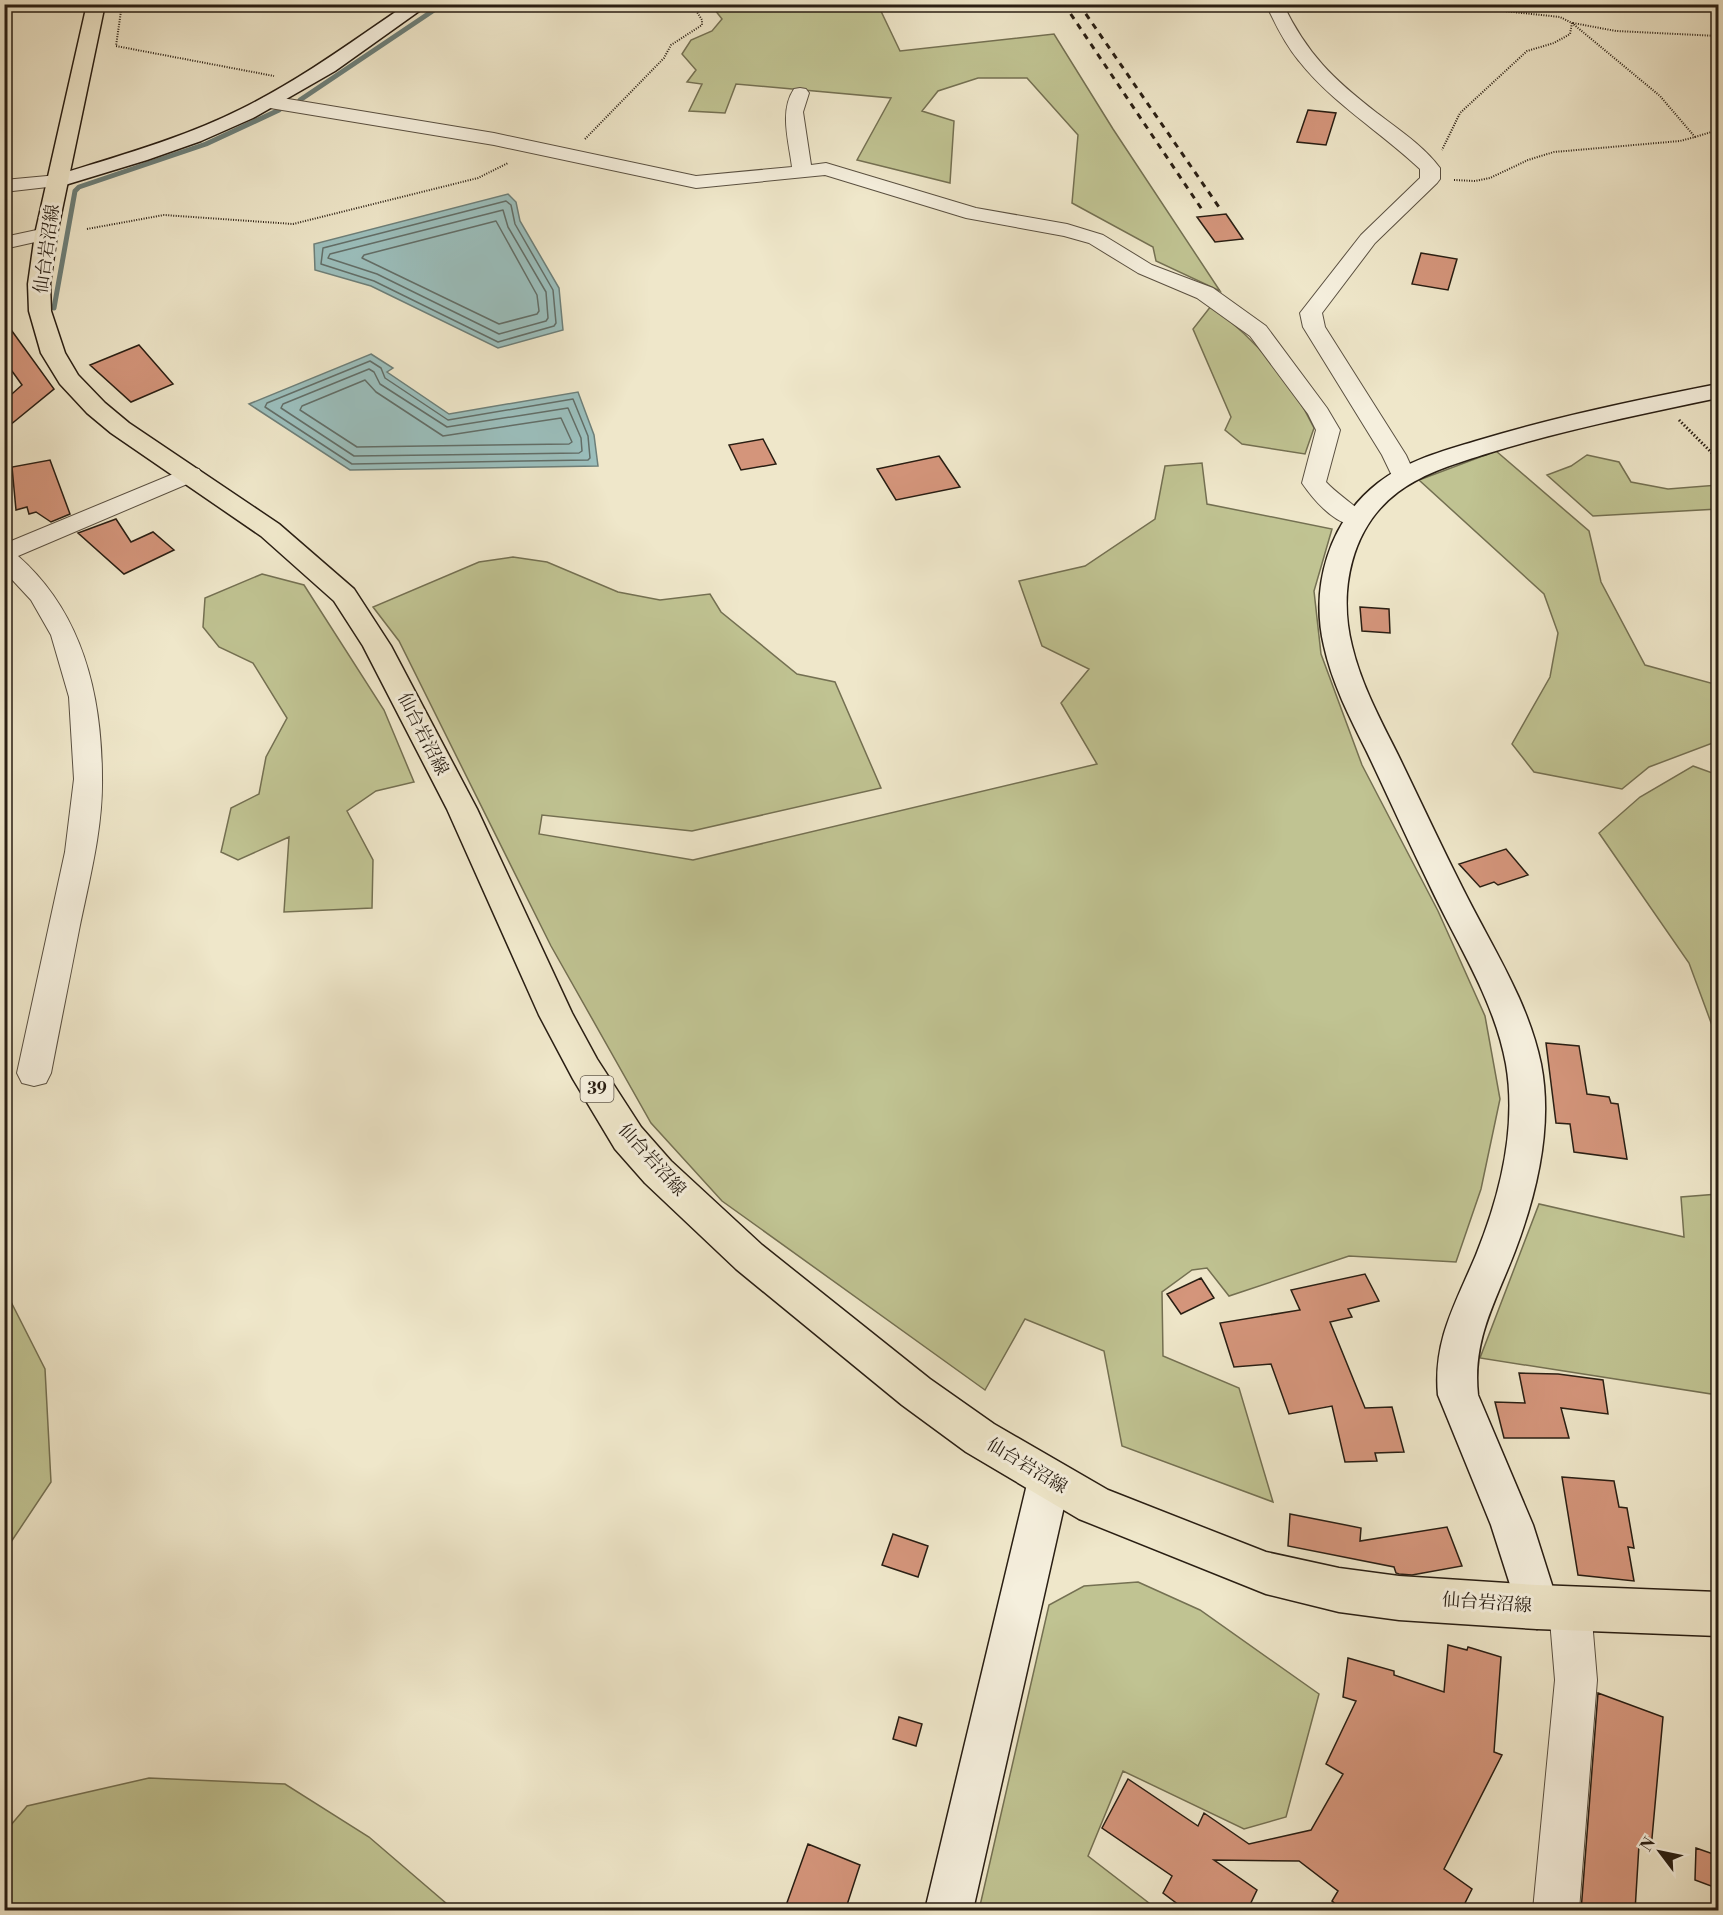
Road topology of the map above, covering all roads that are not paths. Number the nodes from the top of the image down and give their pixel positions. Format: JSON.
{"nodes":[{"id":1,"x":96,"y":4,"type":"edge"},
{"id":2,"x":420,"y":4,"type":"edge"},
{"id":3,"x":1274,"y":4,"type":"edge"},
{"id":4,"x":800,"y":93,"type":"dead end"},
{"id":5,"x":270,"y":102,"type":"junction"},
{"id":6,"x":802,"y":170,"type":"junction"},
{"id":7,"x":58,"y":181,"type":"junction"},
{"id":8,"x":4,"y":186,"type":"edge"},
{"id":9,"x":46,"y":234,"type":"junction"},
{"id":10,"x":4,"y":243,"type":"edge"},
{"id":11,"x":1719,"y":391,"type":"edge"},
{"id":12,"x":190,"y":474,"type":"junction"},
{"id":13,"x":1404,"y":477,"type":"junction"},
{"id":14,"x":1356,"y":520,"type":"junction"},
{"id":15,"x":4,"y":553,"type":"edge"},
{"id":16,"x":4,"y":561,"type":"edge"},
{"id":17,"x":34,"y":1073,"type":"dead end"},
{"id":18,"x":1049,"y":1480,"type":"junction"},
{"id":19,"x":1554,"y":1607,"type":"junction"},
{"id":20,"x":1719,"y":1614,"type":"edge"},
{"id":21,"x":950,"y":1911,"type":"edge"},
{"id":22,"x":1556,"y":1911,"type":"edge"}],
"edges":[{"from":1,"to":7,"type":"main road","name":"仙台岩沼線","number":"39"},
{"from":2,"to":5,"type":"street"},
{"from":3,"to":13,"type":"street"},
{"from":4,"to":6,"type":"street"},
{"from":5,"to":6,"type":"street"},
{"from":5,"to":7,"type":"street"},
{"from":6,"to":14,"type":"street"},
{"from":7,"to":8,"type":"street"},
{"from":7,"to":9,"type":"main road","name":"仙台岩沼線","number":"39"},
{"from":9,"to":10,"type":"street"},
{"from":9,"to":12,"type":"main road","name":"仙台岩沼線","number":"39"},
{"from":11,"to":13,"type":"street"},
{"from":12,"to":15,"type":"street"},
{"from":12,"to":18,"type":"main road","name":"仙台岩沼線","number":"39"},
{"from":13,"to":14,"type":"street"},
{"from":14,"to":19,"type":"street"},
{"from":16,"to":17,"type":"street"},
{"from":18,"to":19,"type":"main road","name":"仙台岩沼線","number":"39"},
{"from":18,"to":21,"type":"street"},
{"from":19,"to":20,"type":"main road","name":"仙台岩沼線","number":"39"},
{"from":19,"to":22,"type":"street"}]}
